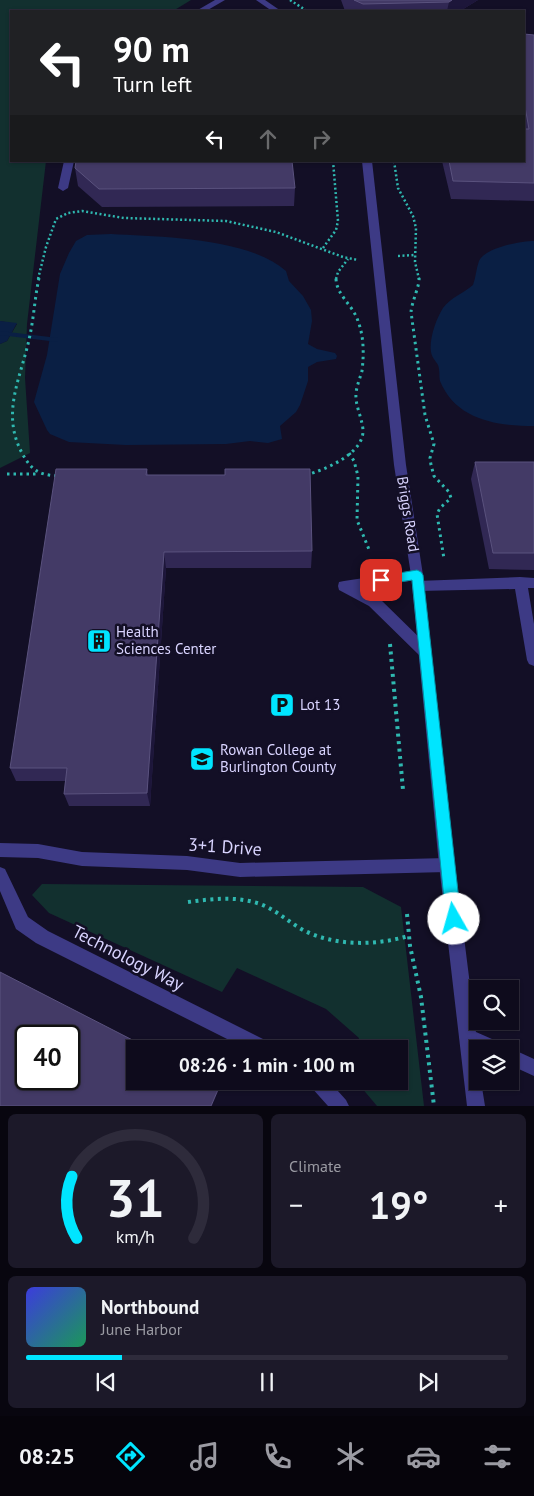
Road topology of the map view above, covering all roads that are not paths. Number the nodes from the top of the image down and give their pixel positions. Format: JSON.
{"nodes":[{"id":1,"x":221,"y":0,"type":"edge"},
{"id":2,"x":260,"y":0,"type":"edge"},
{"id":3,"x":202,"y":10,"type":"edge"},
{"id":4,"x":275,"y":10,"type":"edge"},
{"id":5,"x":69,"y":162,"type":"edge"},
{"id":6,"x":367,"y":162,"type":"edge"},
{"id":7,"x":63,"y":188,"type":"dead end"},
{"id":8,"x":418,"y":580,"type":"junction"},
{"id":9,"x":520,"y":582,"type":"junction"},
{"id":10,"x":534,"y":582,"type":"edge"},
{"id":11,"x":424,"y":651,"type":"junction"},
{"id":12,"x":534,"y":660,"type":"edge"},
{"id":13,"x":0,"y":850,"type":"edge"},
{"id":14,"x":447,"y":865,"type":"junction"},
{"id":15,"x":0,"y":874,"type":"edge"},
{"id":16,"x":467,"y":1036,"type":"junction"},
{"id":17,"x":247,"y":1040,"type":"edge"},
{"id":18,"x":476,"y":1040,"type":"edge"},
{"id":19,"x":519,"y":1060,"type":"edge"},
{"id":20,"x":534,"y":1068,"type":"edge"},
{"id":21,"x":325,"y":1090,"type":"edge"},
{"id":22,"x":340,"y":1106,"type":"edge"},
{"id":23,"x":476,"y":1106,"type":"edge"}],
"edges":[{"from":1,"to":3,"type":"street"},
{"from":2,"to":4,"type":"street"},
{"from":5,"to":7,"type":"street"},
{"from":6,"to":8,"type":"street","name":"Briggs Road"},
{"from":8,"to":9,"type":"street"},
{"from":8,"to":11,"type":"street","name":"Briggs Road"},
{"from":8,"to":11,"type":"street"},
{"from":9,"to":10,"type":"street"},
{"from":9,"to":12,"type":"street"},
{"from":11,"to":14,"type":"street","name":"Briggs Road"},
{"from":13,"to":14,"type":"street","name":"3+1 Drive"},
{"from":14,"to":16,"type":"street","name":"Briggs Road"},
{"from":15,"to":17,"type":"street","name":"Technology Way"},
{"from":16,"to":18,"type":"street"},
{"from":16,"to":23,"type":"street","name":"Briggs Road"},
{"from":19,"to":20,"type":"street"},
{"from":21,"to":22,"type":"street"}]}
